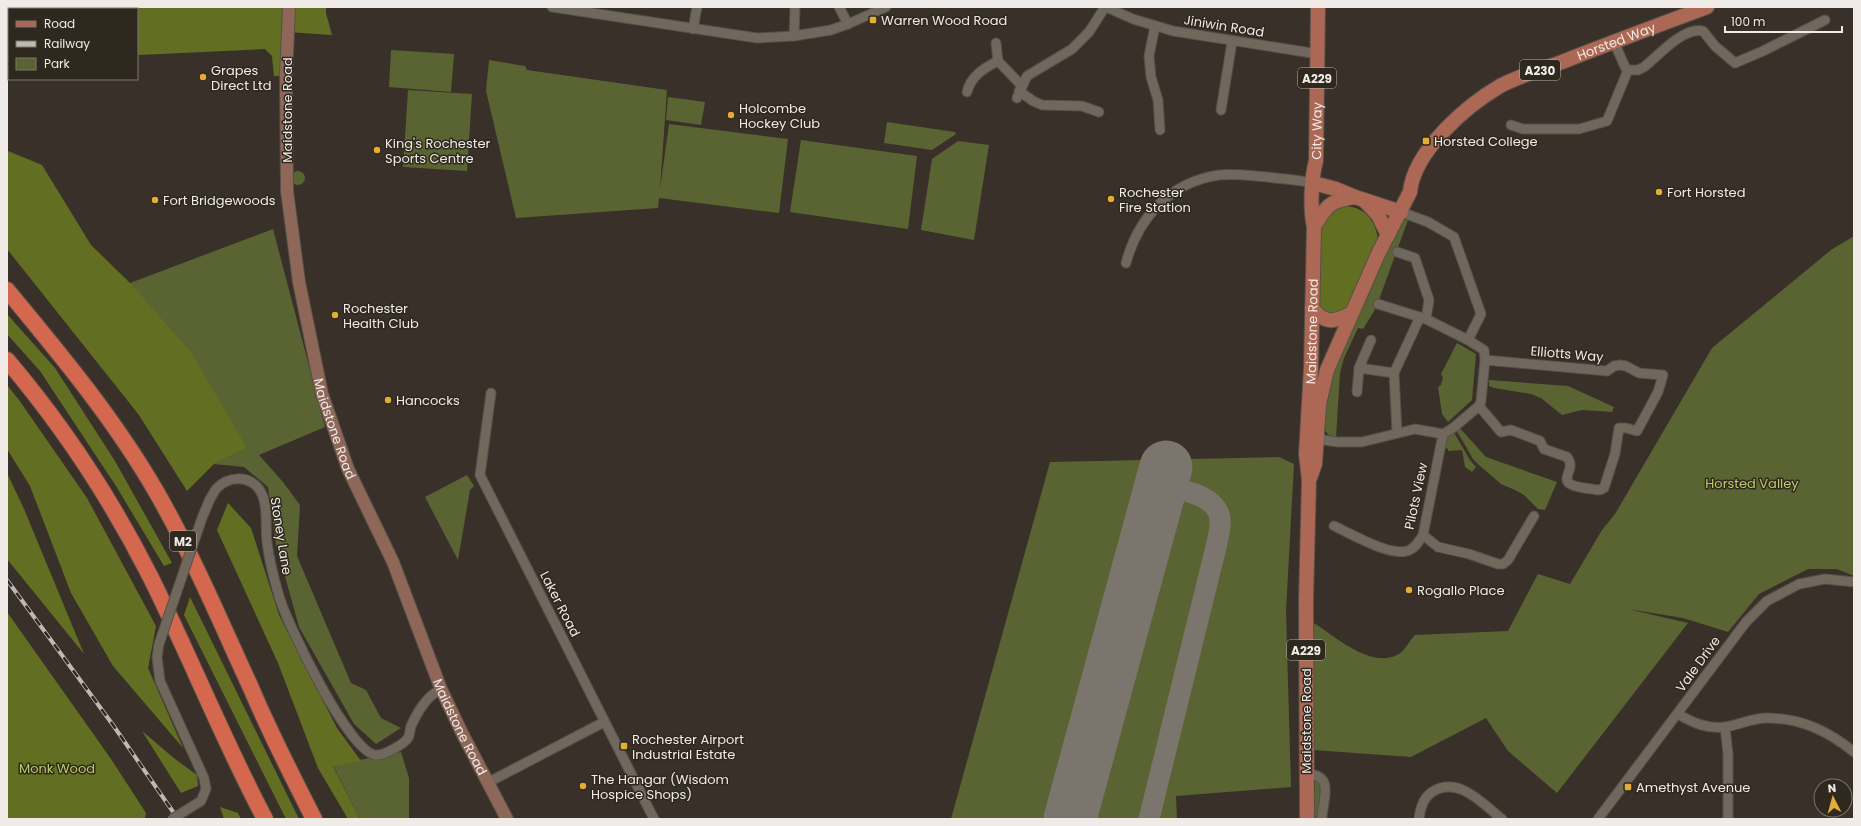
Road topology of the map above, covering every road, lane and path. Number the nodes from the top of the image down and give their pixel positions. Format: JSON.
{"nodes":[{"id":1,"x":289,"y":7,"type":"edge"},
{"id":2,"x":552,"y":7,"type":"edge"},
{"id":3,"x":697,"y":7,"type":"edge"},
{"id":4,"x":794,"y":7,"type":"edge"},
{"id":5,"x":839,"y":7,"type":"edge"},
{"id":6,"x":886,"y":7,"type":"edge"},
{"id":7,"x":1106,"y":7,"type":"edge"},
{"id":8,"x":1318,"y":7,"type":"edge"},
{"id":9,"x":1707,"y":7,"type":"edge"},
{"id":10,"x":1825,"y":20,"type":"dead end"},
{"id":11,"x":848,"y":24,"type":"junction"},
{"id":12,"x":1155,"y":26,"type":"junction"},
{"id":13,"x":693,"y":29,"type":"junction"},
{"id":14,"x":794,"y":36,"type":"junction"},
{"id":15,"x":1232,"y":42,"type":"junction"},
{"id":16,"x":1614,"y":42,"type":"junction"},
{"id":17,"x":996,"y":43,"type":"dead end"},
{"id":18,"x":1318,"y":54,"type":"junction"},
{"id":19,"x":998,"y":61,"type":"junction"},
{"id":20,"x":1628,"y":70,"type":"junction"},
{"id":21,"x":1019,"y":91,"type":"junction"},
{"id":22,"x":967,"y":92,"type":"dead end"},
{"id":23,"x":1221,"y":110,"type":"dead end"},
{"id":24,"x":1099,"y":112,"type":"dead end"},
{"id":25,"x":1511,"y":125,"type":"dead end"},
{"id":26,"x":1160,"y":130,"type":"dead end"},
{"id":27,"x":1316,"y":161,"type":"junction"},
{"id":28,"x":1313,"y":183,"type":"junction"},
{"id":29,"x":1411,"y":185,"type":"junction"},
{"id":30,"x":1336,"y":189,"type":"junction"},
{"id":31,"x":1365,"y":200,"type":"junction"},
{"id":32,"x":1401,"y":212,"type":"junction"},
{"id":33,"x":1314,"y":227,"type":"junction"},
{"id":34,"x":1388,"y":235,"type":"junction"},
{"id":35,"x":1397,"y":252,"type":"dead end"},
{"id":36,"x":1126,"y":264,"type":"dead end"},
{"id":37,"x":7,"y":290,"type":"edge"},
{"id":38,"x":1378,"y":304,"type":"dead end"},
{"id":39,"x":1312,"y":308,"type":"junction"},
{"id":40,"x":1352,"y":313,"type":"junction"},
{"id":41,"x":1423,"y":318,"type":"junction"},
{"id":42,"x":1371,"y":340,"type":"dead end"},
{"id":43,"x":1468,"y":340,"type":"junction"},
{"id":44,"x":7,"y":360,"type":"edge"},
{"id":45,"x":1485,"y":360,"type":"junction"},
{"id":46,"x":1360,"y":368,"type":"junction"},
{"id":47,"x":1394,"y":373,"type":"junction"},
{"id":48,"x":1357,"y":392,"type":"dead end"},
{"id":49,"x":491,"y":394,"type":"dead end"},
{"id":50,"x":1478,"y":406,"type":"junction"},
{"id":51,"x":1397,"y":432,"type":"junction"},
{"id":52,"x":1443,"y":434,"type":"junction"},
{"id":53,"x":1317,"y":439,"type":"junction"},
{"id":54,"x":1309,"y":480,"type":"junction"},
{"id":55,"x":1534,"y":516,"type":"dead end"},
{"id":56,"x":1334,"y":526,"type":"dead end"},
{"id":57,"x":1423,"y":535,"type":"junction"},
{"id":58,"x":1854,"y":582,"type":"edge"},
{"id":59,"x":441,"y":689,"type":"junction"},
{"id":60,"x":1678,"y":714,"type":"junction"},
{"id":61,"x":604,"y":722,"type":"junction"},
{"id":62,"x":1725,"y":727,"type":"junction"},
{"id":63,"x":1854,"y":752,"type":"edge"},
{"id":64,"x":1307,"y":774,"type":"junction"},
{"id":65,"x":487,"y":783,"type":"junction"},
{"id":66,"x":172,"y":819,"type":"edge"},
{"id":67,"x":265,"y":819,"type":"edge"},
{"id":68,"x":314,"y":819,"type":"edge"},
{"id":69,"x":507,"y":819,"type":"edge"},
{"id":70,"x":654,"y":819,"type":"edge"},
{"id":71,"x":1307,"y":819,"type":"edge"},
{"id":72,"x":1322,"y":819,"type":"edge"},
{"id":73,"x":1419,"y":819,"type":"edge"},
{"id":74,"x":1502,"y":819,"type":"edge"},
{"id":75,"x":1598,"y":819,"type":"edge"},
{"id":76,"x":1728,"y":819,"type":"edge"}],
"edges":[{"from":1,"to":59,"type":"main road","name":"Maidstone Road"},
{"from":2,"to":13,"type":"street"},
{"from":3,"to":13,"type":"street"},
{"from":4,"to":14,"type":"street"},
{"from":5,"to":11,"type":"street"},
{"from":6,"to":11,"type":"street"},
{"from":7,"to":12,"type":"street","name":"Jiniwin Road"},
{"from":7,"to":21,"type":"street"},
{"from":8,"to":18,"type":"main road","name":"City Way","number":"A229"},
{"from":9,"to":16,"type":"main road","name":"Horsted Way","number":"A230"},
{"from":10,"to":20,"type":"street"},
{"from":11,"to":14,"type":"street"},
{"from":12,"to":15,"type":"street","name":"Jiniwin Road"},
{"from":12,"to":26,"type":"street"},
{"from":13,"to":14,"type":"street"},
{"from":15,"to":18,"type":"street","name":"Jiniwin Road"},
{"from":15,"to":23,"type":"street"},
{"from":16,"to":20,"type":"street"},
{"from":16,"to":29,"type":"main road","name":"Horsted Way","number":"A230"},
{"from":17,"to":19,"type":"street"},
{"from":18,"to":27,"type":"main road","name":"City Way","number":"A229"},
{"from":19,"to":21,"type":"street"},
{"from":19,"to":22,"type":"street"},
{"from":20,"to":25,"type":"street"},
{"from":21,"to":24,"type":"street"},
{"from":27,"to":28,"type":"main road","name":"City Way","number":"A229"},
{"from":27,"to":30,"type":"main road"},
{"from":28,"to":30,"type":"main road"},
{"from":28,"to":33,"type":"main road","name":"Maidstone Road","number":"A229"},
{"from":28,"to":36,"type":"street"},
{"from":29,"to":31,"type":"main road"},
{"from":29,"to":32,"type":"main road","name":"Horsted Way","number":"A230"},
{"from":30,"to":31,"type":"main road"},
{"from":31,"to":32,"type":"main road"},
{"from":31,"to":33,"type":"main road"},
{"from":31,"to":34,"type":"main road"},
{"from":32,"to":34,"type":"main road","name":"Maidstone Road","number":"A229"},
{"from":32,"to":43,"type":"street"},
{"from":33,"to":39,"type":"main road","name":"Maidstone Road","number":"A229"},
{"from":34,"to":40,"type":"main road","name":"Maidstone Road","number":"A229"},
{"from":35,"to":41,"type":"street"},
{"from":37,"to":68,"type":"highway","number":"M2"},
{"from":38,"to":41,"type":"street"},
{"from":39,"to":40,"type":"main road"},
{"from":39,"to":54,"type":"main road","name":"Maidstone Road","number":"A229"},
{"from":40,"to":53,"type":"main road","name":"Maidstone Road","number":"A229"},
{"from":41,"to":43,"type":"street"},
{"from":41,"to":47,"type":"street"},
{"from":42,"to":46,"type":"street"},
{"from":43,"to":45,"type":"street"},
{"from":44,"to":67,"type":"highway"},
{"from":45,"to":50,"type":"street"},
{"from":45,"to":50,"type":"street","name":"Elliotts Way"},
{"from":46,"to":47,"type":"street"},
{"from":46,"to":48,"type":"street"},
{"from":47,"to":51,"type":"street"},
{"from":49,"to":61,"type":"street","name":"Laker Road"},
{"from":50,"to":52,"type":"street"},
{"from":51,"to":52,"type":"street"},
{"from":51,"to":53,"type":"street"},
{"from":52,"to":57,"type":"street","name":"Pilots View"},
{"from":53,"to":54,"type":"main road","name":"Maidstone Road","number":"A229"},
{"from":54,"to":64,"type":"main road","name":"Maidstone Road","number":"A229"},
{"from":55,"to":57,"type":"street"},
{"from":56,"to":57,"type":"street","name":"Pilots View"},
{"from":58,"to":60,"type":"street","name":"Vale Drive"},
{"from":59,"to":65,"type":"main road","name":"Maidstone Road"},
{"from":59,"to":66,"type":"street","name":"Stoney Lane","bridge":true},
{"from":60,"to":62,"type":"street"},
{"from":60,"to":75,"type":"street","name":"Vale Drive"},
{"from":61,"to":65,"type":"street"},
{"from":61,"to":70,"type":"street","name":"Laker Road"},
{"from":62,"to":63,"type":"street"},
{"from":62,"to":76,"type":"street"},
{"from":64,"to":71,"type":"main road","name":"Maidstone Road","number":"A229"},
{"from":64,"to":72,"type":"street"},
{"from":65,"to":69,"type":"main road","name":"Maidstone Road"},
{"from":73,"to":74,"type":"street"}]}
